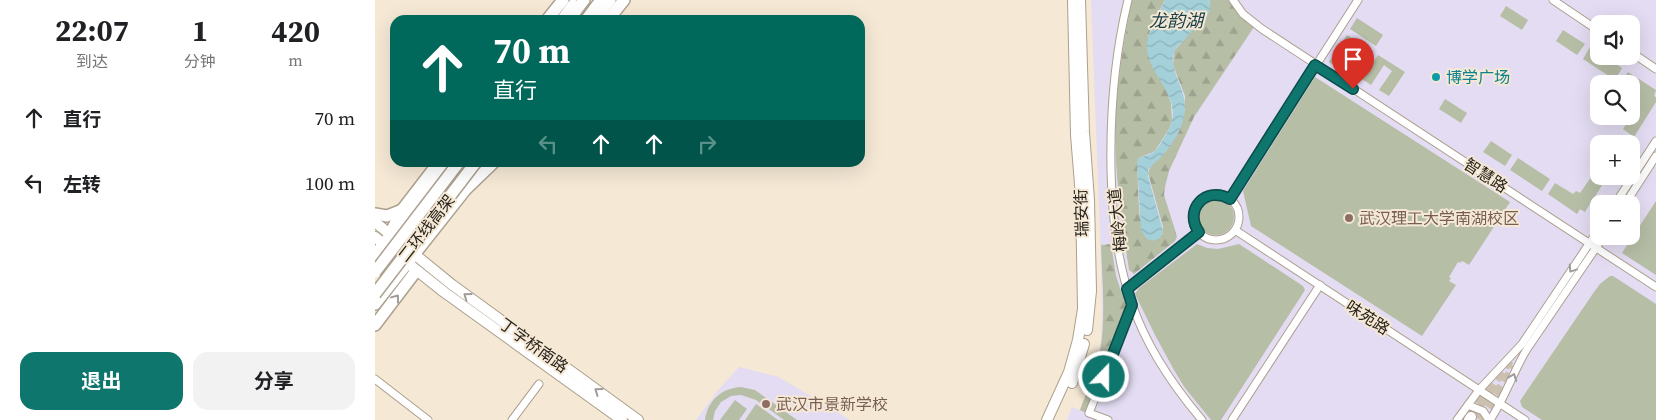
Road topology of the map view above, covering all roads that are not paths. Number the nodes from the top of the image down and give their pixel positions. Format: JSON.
{"nodes":[{"id":1,"x":563,"y":0,"type":"edge"},
{"id":2,"x":578,"y":0,"type":"edge"},
{"id":3,"x":584,"y":0,"type":"edge"},
{"id":4,"x":601,"y":0,"type":"edge"},
{"id":5,"x":610,"y":0,"type":"edge"},
{"id":6,"x":624,"y":0,"type":"edge"},
{"id":7,"x":1073,"y":0,"type":"edge"},
{"id":8,"x":1080,"y":0,"type":"edge"},
{"id":9,"x":1128,"y":0,"type":"edge"},
{"id":10,"x":1233,"y":0,"type":"edge"},
{"id":11,"x":1357,"y":0,"type":"edge"},
{"id":12,"x":1553,"y":0,"type":"edge"},
{"id":13,"x":551,"y":15,"type":"edge"},
{"id":14,"x":566,"y":15,"type":"edge"},
{"id":15,"x":573,"y":15,"type":"edge"},
{"id":16,"x":590,"y":15,"type":"edge"},
{"id":17,"x":599,"y":15,"type":"edge"},
{"id":18,"x":613,"y":15,"type":"edge"},
{"id":19,"x":1590,"y":25,"type":"edge"},
{"id":20,"x":1640,"y":58,"type":"edge"},
{"id":21,"x":1315,"y":65,"type":"junction"},
{"id":22,"x":1656,"y":69,"type":"edge"},
{"id":23,"x":1656,"y":141,"type":"edge"},
{"id":24,"x":1656,"y":156,"type":"edge"},
{"id":25,"x":435,"y":167,"type":"edge"},
{"id":26,"x":445,"y":167,"type":"edge"},
{"id":27,"x":455,"y":167,"type":"edge"},
{"id":28,"x":472,"y":167,"type":"edge"},
{"id":29,"x":483,"y":167,"type":"edge"},
{"id":30,"x":489,"y":167,"type":"edge"},
{"id":31,"x":467,"y":188,"type":"junction"},
{"id":32,"x":1621,"y":195,"type":"edge"},
{"id":33,"x":1631,"y":195,"type":"edge"},
{"id":34,"x":1230,"y":199,"type":"junction"},
{"id":35,"x":402,"y":210,"type":"junction"},
{"id":36,"x":375,"y":214,"type":"edge"},
{"id":37,"x":375,"y":222,"type":"edge"},
{"id":38,"x":1235,"y":230,"type":"junction"},
{"id":39,"x":1199,"y":232,"type":"junction"},
{"id":40,"x":390,"y":234,"type":"junction"},
{"id":41,"x":379,"y":241,"type":"edge"},
{"id":42,"x":1589,"y":243,"type":"junction"},
{"id":43,"x":1598,"y":245,"type":"edge"},
{"id":44,"x":1596,"y":248,"type":"junction"},
{"id":45,"x":375,"y":255,"type":"edge"},
{"id":46,"x":413,"y":263,"type":"junction"},
{"id":47,"x":375,"y":272,"type":"edge"},
{"id":48,"x":1319,"y":286,"type":"junction"},
{"id":49,"x":1656,"y":287,"type":"edge"},
{"id":50,"x":448,"y":288,"type":"junction"},
{"id":51,"x":1127,"y":289,"type":"junction"},
{"id":52,"x":375,"y":294,"type":"edge"},
{"id":53,"x":375,"y":304,"type":"edge"},
{"id":54,"x":1132,"y":305,"type":"junction"},
{"id":55,"x":375,"y":325,"type":"edge"},
{"id":56,"x":375,"y":379,"type":"edge"},
{"id":57,"x":539,"y":384,"type":"dead end"},
{"id":58,"x":1479,"y":390,"type":"junction"},
{"id":59,"x":1501,"y":404,"type":"junction"},
{"id":60,"x":1468,"y":405,"type":"junction"},
{"id":61,"x":1094,"y":418,"type":"edge"},
{"id":62,"x":428,"y":420,"type":"edge"},
{"id":63,"x":512,"y":420,"type":"edge"},
{"id":64,"x":622,"y":420,"type":"edge"},
{"id":65,"x":638,"y":420,"type":"edge"},
{"id":66,"x":1047,"y":420,"type":"edge"},
{"id":67,"x":1055,"y":420,"type":"edge"},
{"id":68,"x":1108,"y":420,"type":"edge"},
{"id":69,"x":1202,"y":420,"type":"edge"},
{"id":70,"x":1232,"y":420,"type":"edge"},
{"id":71,"x":1457,"y":420,"type":"edge"},
{"id":72,"x":1489,"y":420,"type":"edge"},
{"id":73,"x":1525,"y":420,"type":"edge"}],
"edges":[{"from":1,"to":13,"type":"main road"},
{"from":2,"to":14,"type":"main road"},
{"from":3,"to":15,"type":"main road"},
{"from":4,"to":16,"type":"main road"},
{"from":5,"to":17,"type":"main road"},
{"from":6,"to":18,"type":"main road"},
{"from":7,"to":66,"type":"main road","name":"瑞安街"},
{"from":8,"to":67,"type":"main road","name":"瑞安街"},
{"from":9,"to":51,"type":"street","name":"梅岭大道"},
{"from":10,"to":21,"type":"street","name":"智慧路"},
{"from":11,"to":21,"type":"street"},
{"from":12,"to":19,"type":"street"},
{"from":20,"to":22,"type":"street"},
{"from":21,"to":34,"type":"street"},
{"from":21,"to":42,"type":"street","name":"智慧路"},
{"from":23,"to":32,"type":"street"},
{"from":24,"to":33,"type":"street"},
{"from":25,"to":35,"type":"main road"},
{"from":26,"to":40,"type":"main road"},
{"from":27,"to":47,"type":"main road","bridge":true},
{"from":28,"to":52,"type":"main road","name":"二环线高架","bridge":true},
{"from":29,"to":31,"type":"main road"},
{"from":30,"to":31,"type":"main road"},
{"from":31,"to":46,"type":"main road"},
{"from":34,"to":38,"type":"street"},
{"from":34,"to":39,"type":"street"},
{"from":35,"to":36,"type":"main road"},
{"from":35,"to":40,"type":"main road"},
{"from":37,"to":40,"type":"main road"},
{"from":38,"to":39,"type":"street"},
{"from":38,"to":48,"type":"street","name":"味苑路"},
{"from":39,"to":51,"type":"street"},
{"from":40,"to":41,"type":"main road"},
{"from":40,"to":46,"type":"main road"},
{"from":41,"to":45,"type":"main road"},
{"from":41,"to":46,"type":"main road"},
{"from":42,"to":44,"type":"street","name":"智慧路"},
{"from":42,"to":58,"type":"street","one_way":true},
{"from":43,"to":44,"type":"street"},
{"from":44,"to":49,"type":"street","name":"智慧路"},
{"from":59,"to":44,"type":"street","one_way":true},
{"from":46,"to":50,"type":"main road","name":"丁字桥南路"},
{"from":46,"to":50,"type":"main road","name":"丁字桥南路"},
{"from":46,"to":53,"type":"main road"},
{"from":55,"to":46,"type":"main road","one_way":true},
{"from":48,"to":58,"type":"street","name":"味苑路"},
{"from":48,"to":70,"type":"street"},
{"from":50,"to":64,"type":"main road","name":"丁字桥南路"},
{"from":65,"to":50,"type":"main road","name":"丁字桥南路","one_way":true},
{"from":51,"to":54,"type":"street","name":"梅岭大道"},
{"from":54,"to":61,"type":"street"},
{"from":54,"to":69,"type":"street","name":"梅岭大道"},
{"from":56,"to":62,"type":"street"},
{"from":57,"to":63,"type":"street"},
{"from":58,"to":59,"type":"street","name":"味苑路"},
{"from":58,"to":60,"type":"street"},
{"from":59,"to":72,"type":"street"},
{"from":59,"to":73,"type":"street","name":"味苑路"},
{"from":60,"to":71,"type":"street"},
{"from":60,"to":72,"type":"street"},
{"from":61,"to":68,"type":"street"}]}
